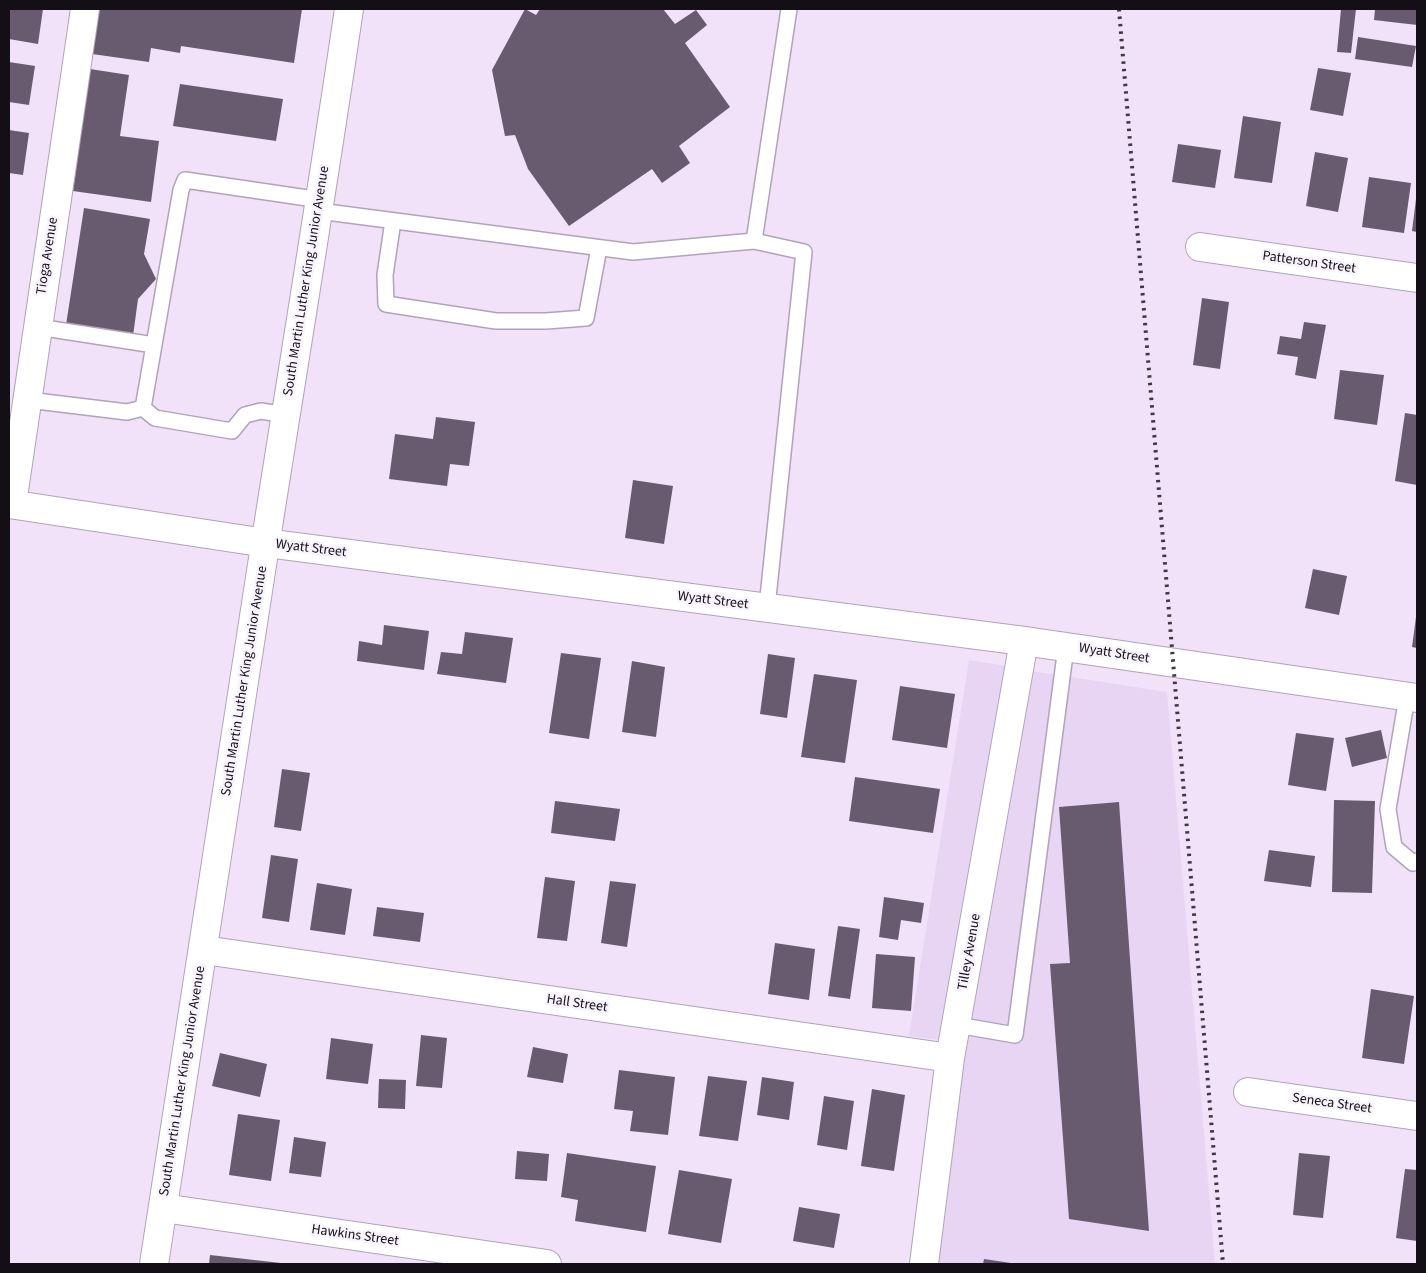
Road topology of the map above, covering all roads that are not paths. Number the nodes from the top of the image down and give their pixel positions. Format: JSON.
{"nodes":[{"id":1,"x":86,"y":9,"type":"edge"},
{"id":2,"x":348,"y":9,"type":"edge"},
{"id":3,"x":789,"y":9,"type":"edge"},
{"id":4,"x":320,"y":205,"type":"junction"},
{"id":5,"x":393,"y":220,"type":"junction"},
{"id":6,"x":754,"y":241,"type":"junction"},
{"id":7,"x":1200,"y":247,"type":"dead end"},
{"id":8,"x":599,"y":248,"type":"junction"},
{"id":9,"x":1417,"y":278,"type":"edge"},
{"id":10,"x":38,"y":327,"type":"junction"},
{"id":11,"x":154,"y":345,"type":"junction"},
{"id":12,"x":28,"y":400,"type":"junction"},
{"id":13,"x":143,"y":408,"type":"junction"},
{"id":14,"x":286,"y":415,"type":"junction"},
{"id":15,"x":11,"y":504,"type":"edge"},
{"id":16,"x":266,"y":543,"type":"junction"},
{"id":17,"x":767,"y":608,"type":"junction"},
{"id":18,"x":1024,"y":640,"type":"junction"},
{"id":19,"x":1066,"y":647,"type":"junction"},
{"id":20,"x":1412,"y":697,"type":"edge"},
{"id":21,"x":1417,"y":861,"type":"edge"},
{"id":22,"x":204,"y":950,"type":"junction"},
{"id":23,"x":957,"y":1024,"type":"junction"},
{"id":24,"x":950,"y":1058,"type":"junction"},
{"id":25,"x":1248,"y":1092,"type":"dead end"},
{"id":26,"x":1417,"y":1116,"type":"edge"},
{"id":27,"x":163,"y":1208,"type":"junction"},
{"id":28,"x":154,"y":1264,"type":"edge"},
{"id":29,"x":547,"y":1264,"type":"edge"},
{"id":30,"x":924,"y":1264,"type":"edge"}],
"edges":[{"from":1,"to":10,"type":"street","name":"Tioga Avenue"},
{"from":2,"to":4,"type":"street","name":"South Martin Luther King Junior Avenue"},
{"from":3,"to":6,"type":"lane"},
{"from":4,"to":5,"type":"lane"},
{"from":4,"to":11,"type":"lane"},
{"from":4,"to":14,"type":"street","name":"South Martin Luther King Junior Avenue"},
{"from":5,"to":8,"type":"lane"},
{"from":5,"to":8,"type":"lane"},
{"from":6,"to":8,"type":"lane"},
{"from":6,"to":17,"type":"lane"},
{"from":7,"to":9,"type":"street","name":"Patterson Street"},
{"from":10,"to":11,"type":"lane"},
{"from":10,"to":12,"type":"street","name":"Tioga Avenue"},
{"from":11,"to":13,"type":"lane"},
{"from":12,"to":13,"type":"lane"},
{"from":12,"to":15,"type":"street","name":"Tioga Avenue"},
{"from":13,"to":14,"type":"lane"},
{"from":14,"to":16,"type":"street","name":"South Martin Luther King Junior Avenue"},
{"from":15,"to":16,"type":"street","name":"Wyatt Street"},
{"from":16,"to":17,"type":"street","name":"Wyatt Street"},
{"from":16,"to":22,"type":"street","name":"South Martin Luther King Junior Avenue"},
{"from":17,"to":18,"type":"street","name":"Wyatt Street"},
{"from":18,"to":19,"type":"street","name":"Wyatt Street"},
{"from":18,"to":23,"type":"street","name":"Tilley Avenue"},
{"from":19,"to":20,"type":"street","name":"Wyatt Street"},
{"from":19,"to":23,"type":"lane"},
{"from":20,"to":21,"type":"lane"},
{"from":22,"to":24,"type":"street","name":"Hall Street"},
{"from":22,"to":27,"type":"street","name":"South Martin Luther King Junior Avenue"},
{"from":23,"to":24,"type":"street","name":"Tilley Avenue"},
{"from":24,"to":30,"type":"street","name":"Tilley Avenue"},
{"from":25,"to":26,"type":"street","name":"Seneca Street"},
{"from":27,"to":28,"type":"street","name":"South Martin Luther King Junior Avenue"},
{"from":27,"to":29,"type":"street","name":"Hawkins Street"}]}
